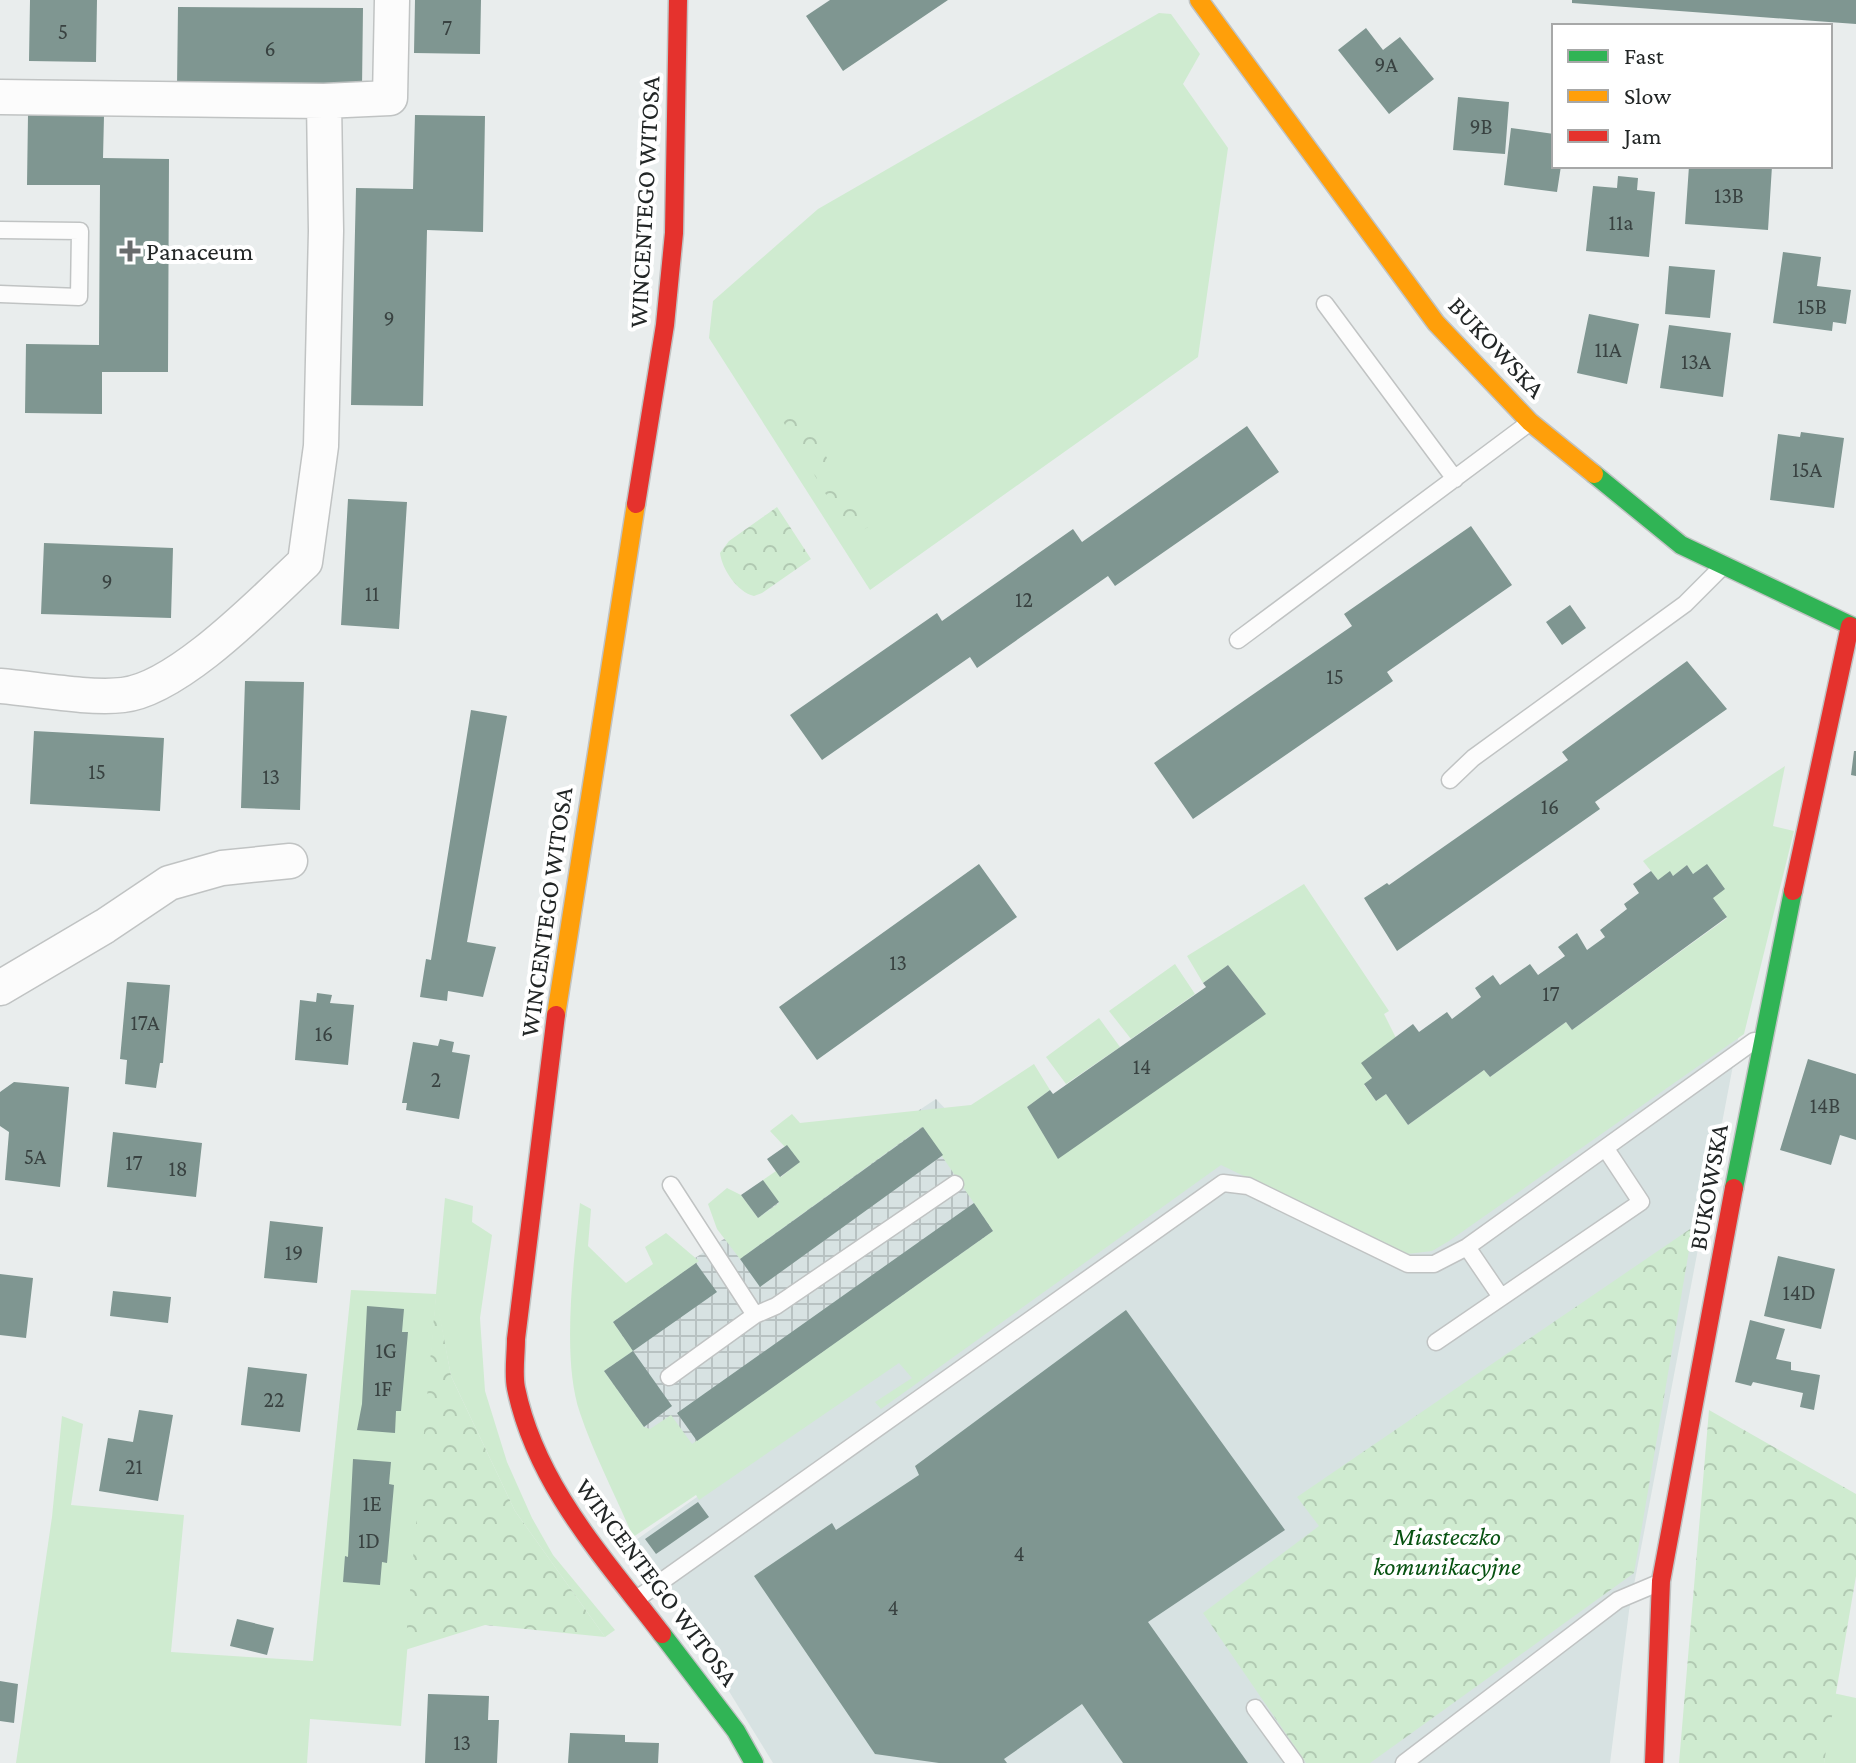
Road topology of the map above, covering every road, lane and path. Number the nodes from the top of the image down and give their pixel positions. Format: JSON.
{"nodes":[{"id":1,"x":392,"y":0,"type":"edge"},
{"id":2,"x":678,"y":0,"type":"edge"},
{"id":3,"x":1199,"y":0,"type":"edge"},
{"id":4,"x":0,"y":97,"type":"edge"},
{"id":5,"x":324,"y":101,"type":"junction"},
{"id":6,"x":0,"y":230,"type":"edge"},
{"id":7,"x":0,"y":294,"type":"edge"},
{"id":8,"x":1325,"y":304,"type":"dead end"},
{"id":9,"x":1530,"y":422,"type":"junction"},
{"id":10,"x":1455,"y":479,"type":"junction"},
{"id":11,"x":1722,"y":567,"type":"junction"},
{"id":12,"x":1853,"y":627,"type":"edge"},
{"id":13,"x":1238,"y":640,"type":"dead end"},
{"id":14,"x":0,"y":686,"type":"edge"},
{"id":15,"x":1450,"y":780,"type":"dead end"},
{"id":16,"x":290,"y":861,"type":"dead end"},
{"id":17,"x":0,"y":988,"type":"edge"},
{"id":18,"x":1762,"y":1036,"type":"junction"},
{"id":19,"x":1606,"y":1149,"type":"junction"},
{"id":20,"x":955,"y":1184,"type":"dead end"},
{"id":21,"x":671,"y":1185,"type":"dead end"},
{"id":22,"x":1467,"y":1247,"type":"junction"},
{"id":23,"x":1501,"y":1297,"type":"junction"},
{"id":24,"x":755,"y":1315,"type":"junction"},
{"id":25,"x":1436,"y":1342,"type":"dead end"},
{"id":26,"x":669,"y":1377,"type":"dead end"},
{"id":27,"x":1661,"y":1581,"type":"junction"},
{"id":28,"x":637,"y":1599,"type":"junction"},
{"id":29,"x":1255,"y":1708,"type":"dead end"},
{"id":30,"x":754,"y":1763,"type":"edge"},
{"id":31,"x":1295,"y":1763,"type":"edge"},
{"id":32,"x":1404,"y":1763,"type":"edge"},
{"id":33,"x":1654,"y":1763,"type":"edge"}],
"edges":[{"from":1,"to":5,"type":"street"},
{"from":2,"to":28,"type":"street","name":"WINCENTEGO WITOSA"},
{"from":3,"to":9,"type":"street","name":"BUKOWSKA"},
{"from":4,"to":5,"type":"street"},
{"from":5,"to":14,"type":"street"},
{"from":6,"to":7,"type":"lane"},
{"from":8,"to":10,"type":"lane"},
{"from":9,"to":10,"type":"lane"},
{"from":9,"to":11,"type":"street","name":"BUKOWSKA"},
{"from":10,"to":13,"type":"lane"},
{"from":11,"to":12,"type":"street","name":"BUKOWSKA"},
{"from":11,"to":15,"type":"lane"},
{"from":12,"to":18,"type":"street","name":"BUKOWSKA"},
{"from":16,"to":17,"type":"street"},
{"from":18,"to":19,"type":"lane"},
{"from":18,"to":27,"type":"street","name":"BUKOWSKA"},
{"from":19,"to":22,"type":"lane"},
{"from":19,"to":23,"type":"lane"},
{"from":20,"to":24,"type":"lane"},
{"from":21,"to":24,"type":"lane"},
{"from":22,"to":23,"type":"lane"},
{"from":22,"to":28,"type":"lane"},
{"from":23,"to":25,"type":"lane"},
{"from":24,"to":26,"type":"lane"},
{"from":27,"to":32,"type":"lane"},
{"from":27,"to":33,"type":"street","name":"BUKOWSKA"},
{"from":28,"to":30,"type":"street","name":"WINCENTEGO WITOSA"},
{"from":29,"to":31,"type":"lane"}]}
